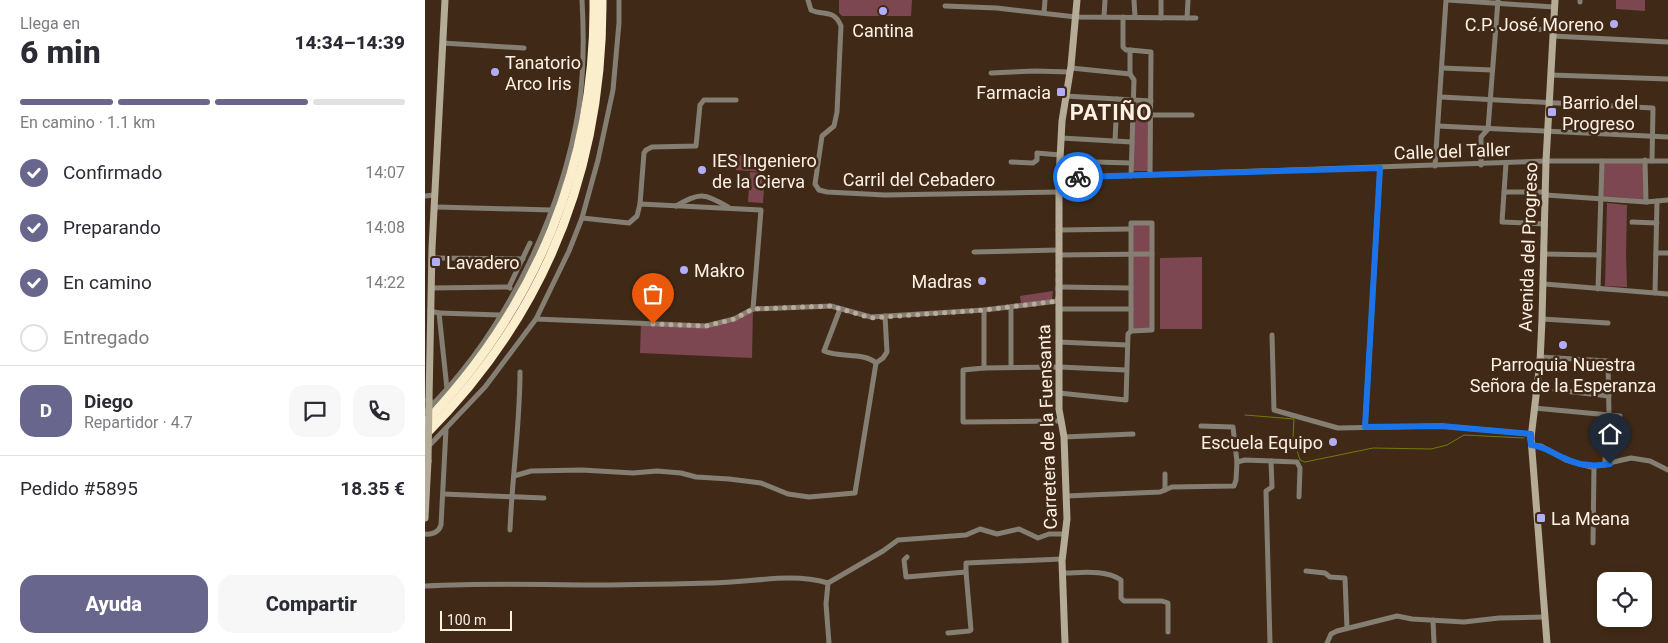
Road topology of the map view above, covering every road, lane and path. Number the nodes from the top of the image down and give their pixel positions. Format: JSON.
{"nodes":[{"id":1,"x":445,"y":0,"type":"edge"},
{"id":2,"x":582,"y":0,"type":"edge"},
{"id":3,"x":594,"y":0,"type":"edge"},
{"id":4,"x":602,"y":0,"type":"edge"},
{"id":5,"x":619,"y":0,"type":"edge"},
{"id":6,"x":808,"y":0,"type":"edge"},
{"id":7,"x":1045,"y":0,"type":"edge"},
{"id":8,"x":1077,"y":0,"type":"edge"},
{"id":9,"x":1105,"y":0,"type":"edge"},
{"id":10,"x":1134,"y":0,"type":"edge"},
{"id":11,"x":1161,"y":0,"type":"edge"},
{"id":12,"x":1188,"y":0,"type":"edge"},
{"id":13,"x":1447,"y":0,"type":"edge"},
{"id":14,"x":1498,"y":1,"type":"edge"},
{"id":15,"x":1554,"y":3,"type":"edge"},
{"id":16,"x":945,"y":6,"type":"dead end"},
{"id":17,"x":1044,"y":13,"type":"junction"},
{"id":18,"x":1075,"y":17,"type":"junction"},
{"id":19,"x":1104,"y":17,"type":"junction"},
{"id":20,"x":1123,"y":17,"type":"junction"},
{"id":21,"x":1135,"y":18,"type":"junction"},
{"id":22,"x":1161,"y":18,"type":"junction"},
{"id":23,"x":1187,"y":18,"type":"junction"},
{"id":24,"x":1196,"y":18,"type":"dead end"},
{"id":25,"x":1516,"y":28,"type":"dead end"},
{"id":26,"x":1553,"y":33,"type":"junction"},
{"id":27,"x":1668,"y":42,"type":"edge"},
{"id":28,"x":443,"y":43,"type":"junction"},
{"id":29,"x":524,"y":48,"type":"dead end"},
{"id":30,"x":1130,"y":50,"type":"junction"},
{"id":31,"x":1442,"y":68,"type":"junction"},
{"id":32,"x":1070,"y":70,"type":"junction"},
{"id":33,"x":1493,"y":70,"type":"junction"},
{"id":34,"x":991,"y":73,"type":"dead end"},
{"id":35,"x":1130,"y":74,"type":"junction"},
{"id":36,"x":1551,"y":75,"type":"junction"},
{"id":37,"x":1668,"y":79,"type":"edge"},
{"id":38,"x":1065,"y":96,"type":"junction"},
{"id":39,"x":1441,"y":97,"type":"junction"},
{"id":40,"x":1117,"y":99,"type":"junction"},
{"id":41,"x":736,"y":100,"type":"dead end"},
{"id":42,"x":1133,"y":100,"type":"junction"},
{"id":43,"x":1151,"y":101,"type":"junction"},
{"id":44,"x":1490,"y":101,"type":"junction"},
{"id":45,"x":1549,"y":103,"type":"junction"},
{"id":46,"x":1151,"y":115,"type":"junction"},
{"id":47,"x":1191,"y":115,"type":"dead end"},
{"id":48,"x":1437,"y":126,"type":"junction"},
{"id":49,"x":1488,"y":129,"type":"junction"},
{"id":50,"x":1548,"y":131,"type":"junction"},
{"id":51,"x":1653,"y":136,"type":"junction"},
{"id":52,"x":1668,"y":137,"type":"edge"},
{"id":53,"x":1061,"y":138,"type":"junction"},
{"id":54,"x":1115,"y":140,"type":"junction"},
{"id":55,"x":1132,"y":142,"type":"junction"},
{"id":56,"x":1060,"y":158,"type":"junction"},
{"id":57,"x":1602,"y":160,"type":"junction"},
{"id":58,"x":1645,"y":160,"type":"junction"},
{"id":59,"x":1652,"y":160,"type":"junction"},
{"id":60,"x":1546,"y":161,"type":"junction"},
{"id":61,"x":1668,"y":161,"type":"edge"},
{"id":62,"x":1011,"y":162,"type":"dead end"},
{"id":63,"x":1131,"y":163,"type":"junction"},
{"id":64,"x":1506,"y":163,"type":"junction"},
{"id":65,"x":1481,"y":165,"type":"junction"},
{"id":66,"x":1435,"y":166,"type":"junction"},
{"id":67,"x":1380,"y":168,"type":"junction"},
{"id":68,"x":1150,"y":175,"type":"junction"},
{"id":69,"x":1131,"y":176,"type":"junction"},
{"id":70,"x":1059,"y":178,"type":"junction"},
{"id":71,"x":1059,"y":192,"type":"junction"},
{"id":72,"x":1504,"y":192,"type":"junction"},
{"id":73,"x":1546,"y":194,"type":"junction"},
{"id":74,"x":434,"y":195,"type":"junction"},
{"id":75,"x":425,"y":196,"type":"edge"},
{"id":76,"x":1601,"y":199,"type":"junction"},
{"id":77,"x":1668,"y":200,"type":"edge"},
{"id":78,"x":1657,"y":201,"type":"junction"},
{"id":79,"x":1645,"y":202,"type":"junction"},
{"id":80,"x":640,"y":204,"type":"junction"},
{"id":81,"x":676,"y":206,"type":"junction"},
{"id":82,"x":437,"y":207,"type":"dead end"},
{"id":83,"x":729,"y":208,"type":"junction"},
{"id":84,"x":551,"y":210,"type":"junction"},
{"id":85,"x":582,"y":218,"type":"junction"},
{"id":86,"x":1632,"y":222,"type":"dead end"},
{"id":87,"x":1657,"y":223,"type":"junction"},
{"id":88,"x":1545,"y":224,"type":"junction"},
{"id":89,"x":1131,"y":229,"type":"junction"},
{"id":90,"x":1058,"y":230,"type":"junction"},
{"id":91,"x":530,"y":242,"type":"dead end"},
{"id":92,"x":974,"y":252,"type":"dead end"},
{"id":93,"x":1058,"y":252,"type":"junction"},
{"id":94,"x":1656,"y":253,"type":"junction"},
{"id":95,"x":1668,"y":253,"type":"edge"},
{"id":96,"x":1131,"y":254,"type":"junction"},
{"id":97,"x":1152,"y":254,"type":"junction"},
{"id":98,"x":1545,"y":254,"type":"junction"},
{"id":99,"x":1599,"y":255,"type":"junction"},
{"id":100,"x":431,"y":258,"type":"junction"},
{"id":101,"x":523,"y":259,"type":"junction"},
{"id":102,"x":519,"y":267,"type":"junction"},
{"id":103,"x":525,"y":270,"type":"junction"},
{"id":104,"x":1544,"y":284,"type":"junction"},
{"id":105,"x":509,"y":287,"type":"junction"},
{"id":106,"x":1058,"y":287,"type":"junction"},
{"id":107,"x":431,"y":288,"type":"junction"},
{"id":108,"x":1131,"y":288,"type":"junction"},
{"id":109,"x":1598,"y":289,"type":"junction"},
{"id":110,"x":515,"y":290,"type":"junction"},
{"id":111,"x":1655,"y":293,"type":"junction"},
{"id":112,"x":1668,"y":294,"type":"edge"},
{"id":113,"x":1058,"y":305,"type":"junction"},
{"id":114,"x":1011,"y":307,"type":"junction"},
{"id":115,"x":428,"y":308,"type":"edge"},
{"id":116,"x":840,"y":308,"type":"junction"},
{"id":117,"x":753,"y":309,"type":"junction"},
{"id":118,"x":1131,"y":309,"type":"junction"},
{"id":119,"x":984,"y":310,"type":"junction"},
{"id":120,"x":439,"y":313,"type":"junction"},
{"id":121,"x":500,"y":315,"type":"junction"},
{"id":122,"x":885,"y":316,"type":"junction"},
{"id":123,"x":536,"y":319,"type":"junction"},
{"id":124,"x":1542,"y":319,"type":"junction"},
{"id":125,"x":1608,"y":323,"type":"dead end"},
{"id":126,"x":1131,"y":330,"type":"junction"},
{"id":127,"x":1272,"y":335,"type":"dead end"},
{"id":128,"x":1058,"y":342,"type":"junction"},
{"id":129,"x":1127,"y":345,"type":"junction"},
{"id":130,"x":1540,"y":356,"type":"junction"},
{"id":131,"x":876,"y":363,"type":"junction"},
{"id":132,"x":1059,"y":367,"type":"junction"},
{"id":133,"x":984,"y":368,"type":"junction"},
{"id":134,"x":1011,"y":368,"type":"junction"},
{"id":135,"x":1126,"y":370,"type":"junction"},
{"id":136,"x":520,"y":372,"type":"dead end"},
{"id":137,"x":447,"y":390,"type":"junction"},
{"id":138,"x":1555,"y":390,"type":"dead end"},
{"id":139,"x":1059,"y":393,"type":"junction"},
{"id":140,"x":1609,"y":396,"type":"junction"},
{"id":141,"x":1534,"y":408,"type":"junction"},
{"id":142,"x":425,"y":412,"type":"edge"},
{"id":143,"x":1609,"y":415,"type":"junction"},
{"id":144,"x":1620,"y":416,"type":"dead end"},
{"id":145,"x":1061,"y":421,"type":"junction"},
{"id":146,"x":425,"y":423,"type":"edge"},
{"id":147,"x":1201,"y":426,"type":"dead end"},
{"id":148,"x":1365,"y":427,"type":"junction"},
{"id":149,"x":446,"y":429,"type":"junction"},
{"id":150,"x":1133,"y":434,"type":"dead end"},
{"id":151,"x":1531,"y":434,"type":"junction"},
{"id":152,"x":425,"y":435,"type":"edge"},
{"id":153,"x":1063,"y":437,"type":"junction"},
{"id":154,"x":1531,"y":445,"type":"junction"},
{"id":155,"x":425,"y":451,"type":"edge"},
{"id":156,"x":1271,"y":461,"type":"junction"},
{"id":157,"x":1237,"y":462,"type":"junction"},
{"id":158,"x":1605,"y":464,"type":"junction"},
{"id":159,"x":1594,"y":466,"type":"junction"},
{"id":160,"x":1668,"y":470,"type":"edge"},
{"id":161,"x":1165,"y":474,"type":"dead end"},
{"id":162,"x":513,"y":476,"type":"junction"},
{"id":163,"x":1165,"y":490,"type":"junction"},
{"id":164,"x":443,"y":494,"type":"junction"},
{"id":165,"x":1066,"y":496,"type":"junction"},
{"id":166,"x":511,"y":497,"type":"junction"},
{"id":167,"x":1299,"y":497,"type":"dead end"},
{"id":168,"x":544,"y":498,"type":"dead end"},
{"id":169,"x":425,"y":518,"type":"edge"},
{"id":170,"x":510,"y":530,"type":"dead end"},
{"id":171,"x":425,"y":534,"type":"edge"},
{"id":172,"x":1066,"y":534,"type":"junction"},
{"id":173,"x":1593,"y":543,"type":"dead end"},
{"id":174,"x":907,"y":557,"type":"dead end"},
{"id":175,"x":1062,"y":559,"type":"junction"},
{"id":176,"x":1306,"y":571,"type":"dead end"},
{"id":177,"x":966,"y":572,"type":"junction"},
{"id":178,"x":1062,"y":573,"type":"junction"},
{"id":179,"x":829,"y":582,"type":"junction"},
{"id":180,"x":425,"y":586,"type":"edge"},
{"id":181,"x":1545,"y":617,"type":"junction"},
{"id":182,"x":1433,"y":620,"type":"junction"},
{"id":183,"x":1347,"y":628,"type":"junction"},
{"id":184,"x":1167,"y":632,"type":"dead end"},
{"id":185,"x":948,"y":633,"type":"dead end"},
{"id":186,"x":829,"y":643,"type":"edge"},
{"id":187,"x":1065,"y":643,"type":"edge"},
{"id":188,"x":1270,"y":643,"type":"edge"},
{"id":189,"x":1327,"y":643,"type":"edge"},
{"id":190,"x":1434,"y":643,"type":"edge"},
{"id":191,"x":1547,"y":643,"type":"edge"}],
"edges":[{"from":1,"to":28,"type":"main road"},
{"from":2,"to":84,"type":"street"},
{"from":3,"to":146,"type":"highway"},
{"from":4,"to":152,"type":"highway"},
{"from":5,"to":85,"type":"street"},
{"from":6,"to":71,"type":"street","name":"Carril del Cebadero"},
{"from":7,"to":17,"type":"street"},
{"from":8,"to":18,"type":"main road","name":"Carretera de la Fuensanta"},
{"from":9,"to":19,"type":"street"},
{"from":10,"to":21,"type":"street"},
{"from":11,"to":22,"type":"street"},
{"from":12,"to":23,"type":"street"},
{"from":13,"to":14,"type":"street"},
{"from":13,"to":31,"type":"street"},
{"from":14,"to":15,"type":"street"},
{"from":14,"to":33,"type":"street"},
{"from":15,"to":26,"type":"main road","name":"Avenida del Progreso"},
{"from":16,"to":17,"type":"street"},
{"from":17,"to":18,"type":"street"},
{"from":18,"to":19,"type":"street"},
{"from":18,"to":32,"type":"main road","name":"Carretera de la Fuensanta"},
{"from":19,"to":20,"type":"street"},
{"from":20,"to":21,"type":"street"},
{"from":20,"to":30,"type":"street"},
{"from":21,"to":22,"type":"street"},
{"from":22,"to":23,"type":"street"},
{"from":23,"to":24,"type":"street"},
{"from":25,"to":26,"type":"street"},
{"from":26,"to":27,"type":"street"},
{"from":26,"to":36,"type":"main road","name":"Avenida del Progreso"},
{"from":28,"to":29,"type":"street"},
{"from":28,"to":74,"type":"main road"},
{"from":30,"to":35,"type":"street"},
{"from":30,"to":43,"type":"street"},
{"from":31,"to":33,"type":"street"},
{"from":31,"to":39,"type":"street"},
{"from":32,"to":34,"type":"street"},
{"from":32,"to":35,"type":"street"},
{"from":32,"to":38,"type":"main road","name":"Carretera de la Fuensanta"},
{"from":33,"to":44,"type":"street"},
{"from":35,"to":42,"type":"street"},
{"from":36,"to":37,"type":"street"},
{"from":36,"to":45,"type":"main road","name":"Avenida del Progreso"},
{"from":38,"to":40,"type":"street"},
{"from":38,"to":53,"type":"main road","name":"Carretera de la Fuensanta"},
{"from":39,"to":44,"type":"street"},
{"from":39,"to":48,"type":"street"},
{"from":40,"to":42,"type":"street"},
{"from":40,"to":54,"type":"street"},
{"from":41,"to":80,"type":"street"},
{"from":42,"to":43,"type":"street"},
{"from":42,"to":55,"type":"street"},
{"from":43,"to":46,"type":"street"},
{"from":44,"to":45,"type":"street"},
{"from":44,"to":49,"type":"street"},
{"from":45,"to":50,"type":"main road","name":"Avenida del Progreso"},
{"from":45,"to":51,"type":"street"},
{"from":46,"to":47,"type":"street"},
{"from":46,"to":68,"type":"street"},
{"from":48,"to":49,"type":"street"},
{"from":48,"to":66,"type":"street"},
{"from":49,"to":50,"type":"street"},
{"from":49,"to":65,"type":"street"},
{"from":50,"to":51,"type":"street"},
{"from":50,"to":60,"type":"main road","name":"Avenida del Progreso"},
{"from":51,"to":52,"type":"street"},
{"from":51,"to":59,"type":"street"},
{"from":53,"to":54,"type":"street"},
{"from":53,"to":56,"type":"main road","name":"Carretera de la Fuensanta"},
{"from":54,"to":55,"type":"street"},
{"from":55,"to":63,"type":"street"},
{"from":56,"to":62,"type":"street"},
{"from":56,"to":63,"type":"street"},
{"from":56,"to":70,"type":"main road","name":"Carretera de la Fuensanta"},
{"from":57,"to":58,"type":"street","name":"Calle del Taller"},
{"from":57,"to":60,"type":"street","name":"Calle del Taller"},
{"from":57,"to":76,"type":"street"},
{"from":58,"to":59,"type":"street","name":"Calle del Taller"},
{"from":58,"to":79,"type":"street"},
{"from":59,"to":61,"type":"street","name":"Calle del Taller"},
{"from":60,"to":64,"type":"street","name":"Calle del Taller"},
{"from":60,"to":73,"type":"main road","name":"Avenida del Progreso"},
{"from":63,"to":69,"type":"street"},
{"from":64,"to":65,"type":"street","name":"Calle del Taller"},
{"from":64,"to":72,"type":"street"},
{"from":65,"to":66,"type":"street","name":"Calle del Taller"},
{"from":66,"to":67,"type":"street","name":"Calle del Taller"},
{"from":67,"to":68,"type":"street","name":"Calle del Taller"},
{"from":67,"to":148,"type":"street"},
{"from":68,"to":69,"type":"street","name":"Calle del Taller"},
{"from":69,"to":70,"type":"street","name":"Calle del Taller"},
{"from":70,"to":71,"type":"main road","name":"Carretera de la Fuensanta"},
{"from":71,"to":90,"type":"main road","name":"Carretera de la Fuensanta"},
{"from":72,"to":73,"type":"street"},
{"from":72,"to":88,"type":"street"},
{"from":73,"to":76,"type":"street"},
{"from":73,"to":88,"type":"main road","name":"Avenida del Progreso"},
{"from":74,"to":75,"type":"street"},
{"from":74,"to":100,"type":"main road"},
{"from":76,"to":79,"type":"street"},
{"from":76,"to":99,"type":"street"},
{"from":77,"to":78,"type":"street"},
{"from":78,"to":79,"type":"street"},
{"from":78,"to":87,"type":"street"},
{"from":80,"to":81,"type":"street"},
{"from":80,"to":85,"type":"street"},
{"from":81,"to":83,"type":"street"},
{"from":81,"to":83,"type":"street"},
{"from":82,"to":84,"type":"street"},
{"from":83,"to":117,"type":"street"},
{"from":84,"to":103,"type":"street"},
{"from":85,"to":123,"type":"street"},
{"from":86,"to":87,"type":"street"},
{"from":87,"to":94,"type":"street"},
{"from":88,"to":98,"type":"main road","name":"Avenida del Progreso"},
{"from":89,"to":90,"type":"street"},
{"from":89,"to":96,"type":"street"},
{"from":89,"to":97,"type":"street"},
{"from":90,"to":93,"type":"main road","name":"Carretera de la Fuensanta"},
{"from":91,"to":101,"type":"street"},
{"from":92,"to":93,"type":"street"},
{"from":93,"to":96,"type":"street"},
{"from":93,"to":106,"type":"main road","name":"Carretera de la Fuensanta"},
{"from":94,"to":95,"type":"street"},
{"from":94,"to":111,"type":"street"},
{"from":96,"to":97,"type":"street"},
{"from":96,"to":108,"type":"street"},
{"from":97,"to":126,"type":"street"},
{"from":98,"to":99,"type":"street"},
{"from":98,"to":104,"type":"main road","name":"Avenida del Progreso"},
{"from":99,"to":109,"type":"street"},
{"from":100,"to":101,"type":"street"},
{"from":100,"to":107,"type":"main road"},
{"from":101,"to":102,"type":"street"},
{"from":102,"to":103,"type":"street"},
{"from":102,"to":105,"type":"street"},
{"from":103,"to":110,"type":"street"},
{"from":104,"to":109,"type":"street"},
{"from":104,"to":124,"type":"main road","name":"Avenida del Progreso"},
{"from":105,"to":107,"type":"street"},
{"from":105,"to":110,"type":"street"},
{"from":106,"to":108,"type":"street"},
{"from":106,"to":113,"type":"main road","name":"Carretera de la Fuensanta"},
{"from":107,"to":115,"type":"main road"},
{"from":108,"to":118,"type":"street"},
{"from":109,"to":111,"type":"street"},
{"from":110,"to":121,"type":"street"},
{"from":111,"to":112,"type":"street"},
{"from":113,"to":114,"type":"street"},
{"from":113,"to":118,"type":"street"},
{"from":113,"to":128,"type":"main road","name":"Carretera de la Fuensanta"},
{"from":114,"to":119,"type":"street"},
{"from":114,"to":134,"type":"street"},
{"from":115,"to":120,"type":"street"},
{"from":115,"to":169,"type":"main road","bridge":true},
{"from":116,"to":117,"type":"street"},
{"from":116,"to":122,"type":"street"},
{"from":116,"to":131,"type":"street"},
{"from":117,"to":123,"type":"street"},
{"from":118,"to":126,"type":"street"},
{"from":119,"to":122,"type":"street"},
{"from":119,"to":133,"type":"street"},
{"from":120,"to":121,"type":"street"},
{"from":120,"to":137,"type":"street"},
{"from":121,"to":137,"type":"street"},
{"from":122,"to":131,"type":"street"},
{"from":123,"to":149,"type":"street"},
{"from":124,"to":125,"type":"street"},
{"from":124,"to":130,"type":"main road","name":"Avenida del Progreso"},
{"from":126,"to":129,"type":"street"},
{"from":127,"to":148,"type":"street"},
{"from":128,"to":129,"type":"street"},
{"from":128,"to":132,"type":"main road","name":"Carretera de la Fuensanta"},
{"from":129,"to":135,"type":"street"},
{"from":130,"to":140,"type":"street"},
{"from":130,"to":141,"type":"main road","name":"Avenida del Progreso"},
{"from":131,"to":162,"type":"street"},
{"from":132,"to":134,"type":"street"},
{"from":132,"to":135,"type":"street"},
{"from":132,"to":139,"type":"main road","name":"Carretera de la Fuensanta"},
{"from":133,"to":134,"type":"street"},
{"from":133,"to":145,"type":"street"},
{"from":135,"to":139,"type":"street"},
{"from":136,"to":162,"type":"street"},
{"from":137,"to":142,"type":"street"},
{"from":138,"to":140,"type":"street"},
{"from":139,"to":145,"type":"main road","name":"Carretera de la Fuensanta"},
{"from":140,"to":143,"type":"street"},
{"from":141,"to":143,"type":"street"},
{"from":141,"to":151,"type":"main road","name":"Avenida del Progreso"},
{"from":143,"to":144,"type":"street"},
{"from":143,"to":158,"type":"street"},
{"from":145,"to":153,"type":"main road","name":"Carretera de la Fuensanta"},
{"from":147,"to":157,"type":"street"},
{"from":148,"to":151,"type":"street"},
{"from":149,"to":155,"type":"street"},
{"from":149,"to":164,"type":"street"},
{"from":150,"to":153,"type":"street"},
{"from":151,"to":154,"type":"main road","name":"Avenida del Progreso"},
{"from":153,"to":165,"type":"main road","name":"Carretera de la Fuensanta"},
{"from":154,"to":159,"type":"street"},
{"from":154,"to":181,"type":"main road","name":"Avenida del Progreso"},
{"from":156,"to":157,"type":"street"},
{"from":156,"to":167,"type":"street"},
{"from":156,"to":188,"type":"street"},
{"from":157,"to":163,"type":"street"},
{"from":158,"to":159,"type":"street"},
{"from":158,"to":160,"type":"street"},
{"from":159,"to":173,"type":"street"},
{"from":161,"to":163,"type":"street"},
{"from":162,"to":166,"type":"street"},
{"from":163,"to":165,"type":"street"},
{"from":164,"to":166,"type":"street"},
{"from":164,"to":171,"type":"street"},
{"from":165,"to":172,"type":"main road","name":"Carretera de la Fuensanta"},
{"from":166,"to":168,"type":"street"},
{"from":166,"to":170,"type":"street"},
{"from":172,"to":175,"type":"main road","name":"Carretera de la Fuensanta"},
{"from":172,"to":179,"type":"street"},
{"from":174,"to":177,"type":"street"},
{"from":175,"to":177,"type":"street"},
{"from":175,"to":178,"type":"main road","name":"Carretera de la Fuensanta"},
{"from":176,"to":183,"type":"street"},
{"from":177,"to":185,"type":"street"},
{"from":178,"to":184,"type":"street"},
{"from":178,"to":187,"type":"main road","name":"Carretera de la Fuensanta"},
{"from":179,"to":180,"type":"street"},
{"from":179,"to":186,"type":"street"},
{"from":181,"to":182,"type":"street"},
{"from":181,"to":191,"type":"main road","name":"Avenida del Progreso"},
{"from":182,"to":183,"type":"street"},
{"from":182,"to":190,"type":"street"},
{"from":183,"to":189,"type":"street"}]}
